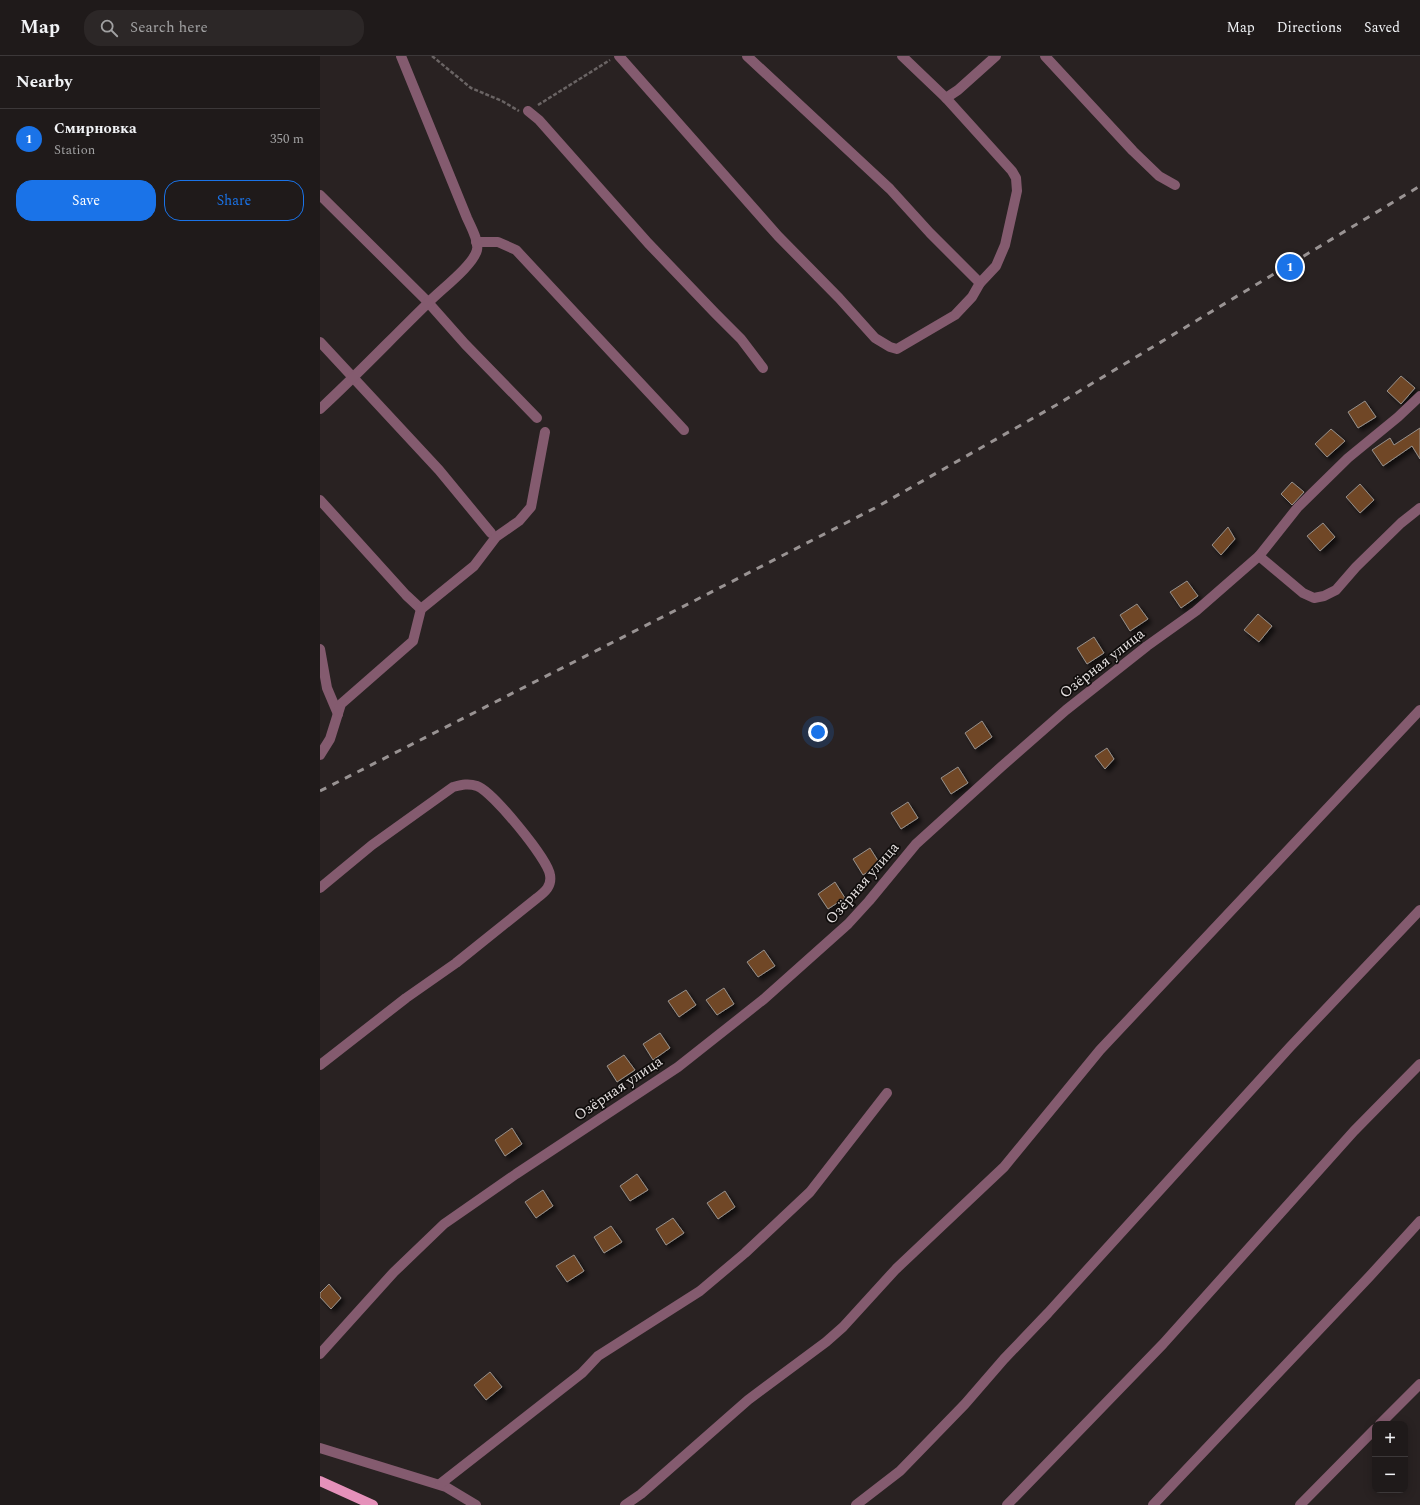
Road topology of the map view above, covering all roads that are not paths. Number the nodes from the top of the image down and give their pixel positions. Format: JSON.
{"nodes":[{"id":1,"x":401,"y":56,"type":"edge"},
{"id":2,"x":747,"y":56,"type":"edge"},
{"id":3,"x":902,"y":56,"type":"edge"},
{"id":4,"x":996,"y":56,"type":"edge"},
{"id":5,"x":1045,"y":56,"type":"edge"},
{"id":6,"x":615,"y":58,"type":"edge"},
{"id":7,"x":946,"y":98,"type":"junction"},
{"id":8,"x":528,"y":111,"type":"road end"},
{"id":9,"x":1175,"y":185,"type":"dead end"},
{"id":10,"x":320,"y":195,"type":"edge"},
{"id":11,"x":476,"y":242,"type":"junction"},
{"id":12,"x":980,"y":283,"type":"junction"},
{"id":13,"x":428,"y":302,"type":"junction"},
{"id":14,"x":320,"y":342,"type":"edge"},
{"id":15,"x":763,"y":368,"type":"dead end"},
{"id":16,"x":354,"y":378,"type":"junction"},
{"id":17,"x":1420,"y":396,"type":"edge"},
{"id":18,"x":320,"y":408,"type":"edge"},
{"id":19,"x":537,"y":418,"type":"dead end"},
{"id":20,"x":684,"y":430,"type":"dead end"},
{"id":21,"x":545,"y":432,"type":"dead end"},
{"id":22,"x":320,"y":500,"type":"edge"},
{"id":23,"x":1420,"y":508,"type":"edge"},
{"id":24,"x":491,"y":533,"type":"dead end"},
{"id":25,"x":1259,"y":556,"type":"junction"},
{"id":26,"x":422,"y":609,"type":"junction"},
{"id":27,"x":320,"y":649,"type":"edge"},
{"id":28,"x":1420,"y":710,"type":"edge"},
{"id":29,"x":338,"y":714,"type":"junction"},
{"id":30,"x":320,"y":755,"type":"edge"},
{"id":31,"x":320,"y":888,"type":"edge"},
{"id":32,"x":1420,"y":910,"type":"edge"},
{"id":33,"x":1420,"y":1064,"type":"edge"},
{"id":34,"x":320,"y":1065,"type":"edge"},
{"id":35,"x":887,"y":1093,"type":"dead end"},
{"id":36,"x":1420,"y":1221,"type":"edge"},
{"id":37,"x":320,"y":1354,"type":"edge"},
{"id":38,"x":1420,"y":1384,"type":"edge"},
{"id":39,"x":1383,"y":1421,"type":"edge"},
{"id":40,"x":1372,"y":1432,"type":"edge"},
{"id":41,"x":320,"y":1448,"type":"edge"},
{"id":42,"x":320,"y":1481,"type":"edge"},
{"id":43,"x":440,"y":1484,"type":"junction"},
{"id":44,"x":373,"y":1505,"type":"edge"},
{"id":45,"x":476,"y":1505,"type":"edge"},
{"id":46,"x":626,"y":1505,"type":"edge"},
{"id":47,"x":856,"y":1505,"type":"edge"},
{"id":48,"x":1007,"y":1505,"type":"edge"},
{"id":49,"x":1153,"y":1505,"type":"edge"},
{"id":50,"x":1300,"y":1505,"type":"edge"}],
"edges":[{"from":1,"to":11,"type":"street"},
{"from":2,"to":12,"type":"street"},
{"from":3,"to":7,"type":"street"},
{"from":4,"to":7,"type":"street"},
{"from":5,"to":9,"type":"street"},
{"from":6,"to":12,"type":"street"},
{"from":7,"to":12,"type":"street"},
{"from":8,"to":15,"type":"street"},
{"from":10,"to":13,"type":"street"},
{"from":11,"to":13,"type":"street"},
{"from":11,"to":20,"type":"street"},
{"from":13,"to":16,"type":"street"},
{"from":13,"to":19,"type":"street"},
{"from":14,"to":16,"type":"street"},
{"from":16,"to":18,"type":"street"},
{"from":16,"to":24,"type":"street"},
{"from":17,"to":25,"type":"street","name":"Озёрная улица"},
{"from":21,"to":26,"type":"street"},
{"from":22,"to":26,"type":"street"},
{"from":23,"to":25,"type":"street"},
{"from":25,"to":37,"type":"street","name":"Озёрная улица"},
{"from":26,"to":29,"type":"street"},
{"from":27,"to":29,"type":"street"},
{"from":28,"to":46,"type":"street"},
{"from":29,"to":30,"type":"street"},
{"from":31,"to":34,"type":"street"},
{"from":32,"to":47,"type":"street"},
{"from":33,"to":48,"type":"street"},
{"from":35,"to":43,"type":"street"},
{"from":36,"to":49,"type":"street"},
{"from":38,"to":39,"type":"street"},
{"from":40,"to":50,"type":"street"},
{"from":41,"to":43,"type":"street"},
{"from":42,"to":44,"type":"main road"},
{"from":43,"to":45,"type":"street"}]}
